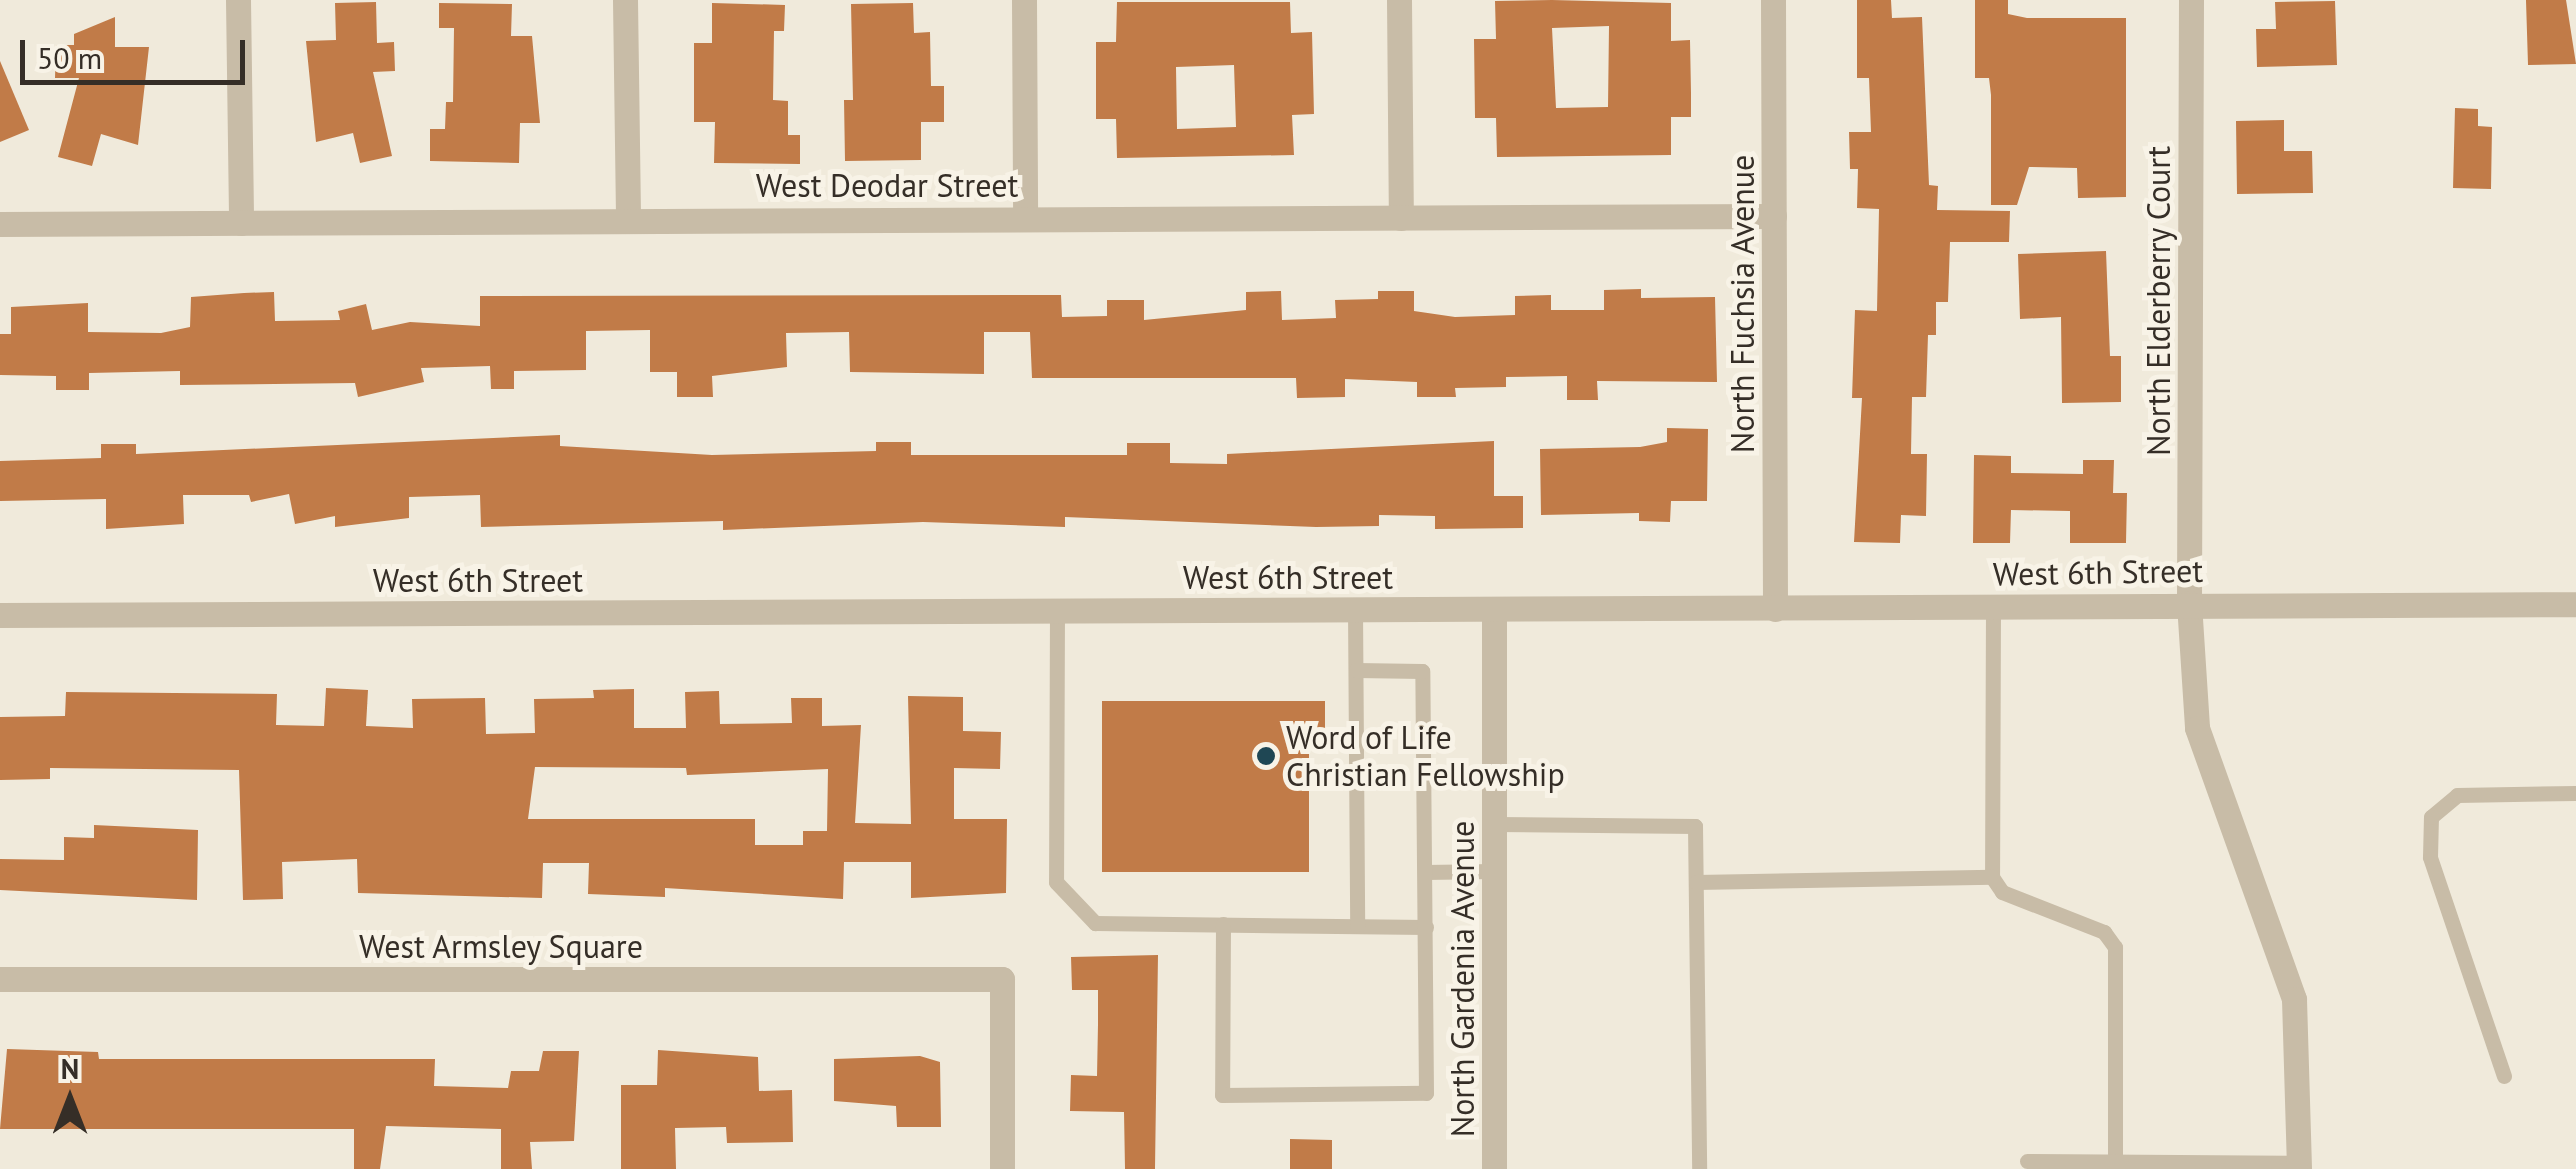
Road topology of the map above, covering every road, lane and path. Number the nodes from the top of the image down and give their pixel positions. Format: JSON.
{"nodes":[{"id":1,"x":238,"y":0,"type":"edge"},
{"id":2,"x":624,"y":0,"type":"edge"},
{"id":3,"x":1024,"y":0,"type":"edge"},
{"id":4,"x":1400,"y":0,"type":"edge"},
{"id":5,"x":1773,"y":0,"type":"edge"},
{"id":6,"x":2191,"y":0,"type":"edge"},
{"id":7,"x":1025,"y":216,"type":"junction"},
{"id":8,"x":1774,"y":216,"type":"junction"},
{"id":9,"x":628,"y":218,"type":"junction"},
{"id":10,"x":1401,"y":218,"type":"junction"},
{"id":11,"x":0,"y":224,"type":"edge"},
{"id":12,"x":241,"y":224,"type":"junction"},
{"id":13,"x":2189,"y":603,"type":"junction"},
{"id":14,"x":2576,"y":604,"type":"edge"},
{"id":15,"x":1994,"y":606,"type":"junction"},
{"id":16,"x":1057,"y":609,"type":"junction"},
{"id":17,"x":1355,"y":609,"type":"junction"},
{"id":18,"x":1494,"y":609,"type":"junction"},
{"id":19,"x":1774,"y":609,"type":"junction"},
{"id":20,"x":0,"y":615,"type":"edge"},
{"id":21,"x":1356,"y":670,"type":"junction"},
{"id":22,"x":2576,"y":793,"type":"edge"},
{"id":23,"x":1494,"y":824,"type":"junction"},
{"id":24,"x":1425,"y":872,"type":"junction"},
{"id":25,"x":1494,"y":872,"type":"junction"},
{"id":26,"x":1992,"y":878,"type":"junction"},
{"id":27,"x":1696,"y":882,"type":"junction"},
{"id":28,"x":1223,"y":924,"type":"junction"},
{"id":29,"x":1357,"y":926,"type":"junction"},
{"id":30,"x":1426,"y":927,"type":"junction"},
{"id":31,"x":0,"y":979,"type":"edge"},
{"id":32,"x":2504,"y":1076,"type":"dead end"},
{"id":33,"x":2027,"y":1161,"type":"dead end"},
{"id":34,"x":2115,"y":1162,"type":"junction"},
{"id":35,"x":2299,"y":1166,"type":"edge"},
{"id":36,"x":1002,"y":1169,"type":"edge"},
{"id":37,"x":1494,"y":1169,"type":"edge"},
{"id":38,"x":1699,"y":1169,"type":"edge"}],
"edges":[{"from":1,"to":12,"type":"street"},
{"from":2,"to":9,"type":"street"},
{"from":3,"to":7,"type":"street"},
{"from":4,"to":10,"type":"street"},
{"from":5,"to":8,"type":"street","name":"North Fuchsia Avenue"},
{"from":6,"to":13,"type":"street","name":"North Elderberry Court"},
{"from":7,"to":9,"type":"street","name":"West Deodar Street"},
{"from":7,"to":10,"type":"street","name":"West Deodar Street"},
{"from":8,"to":10,"type":"street","name":"West Deodar Street"},
{"from":8,"to":19,"type":"street","name":"North Fuchsia Avenue"},
{"from":9,"to":12,"type":"street","name":"West Deodar Street"},
{"from":11,"to":12,"type":"street","name":"West Deodar Street"},
{"from":13,"to":14,"type":"street","name":"West 6th Street"},
{"from":13,"to":15,"type":"street","name":"West 6th Street"},
{"from":13,"to":35,"type":"street","name":"North Elderberry Court"},
{"from":15,"to":19,"type":"street","name":"West 6th Street"},
{"from":15,"to":26,"type":"lane"},
{"from":16,"to":17,"type":"street","name":"West 6th Street"},
{"from":16,"to":20,"type":"street","name":"West 6th Street"},
{"from":16,"to":28,"type":"lane"},
{"from":17,"to":18,"type":"street","name":"West 6th Street"},
{"from":17,"to":21,"type":"lane"},
{"from":18,"to":19,"type":"street","name":"West 6th Street"},
{"from":18,"to":23,"type":"street","name":"North Gardenia Avenue"},
{"from":21,"to":24,"type":"lane"},
{"from":21,"to":29,"type":"lane"},
{"from":22,"to":32,"type":"lane"},
{"from":23,"to":25,"type":"street","name":"North Gardenia Avenue"},
{"from":23,"to":27,"type":"lane"},
{"from":24,"to":25,"type":"lane"},
{"from":24,"to":30,"type":"lane"},
{"from":25,"to":37,"type":"street","name":"North Gardenia Avenue"},
{"from":26,"to":27,"type":"lane"},
{"from":26,"to":34,"type":"lane"},
{"from":27,"to":38,"type":"lane"},
{"from":28,"to":29,"type":"lane"},
{"from":28,"to":30,"type":"lane"},
{"from":29,"to":30,"type":"lane"},
{"from":31,"to":36,"type":"street","name":"West Armsley Square"},
{"from":33,"to":34,"type":"lane"},
{"from":34,"to":35,"type":"lane"}]}
